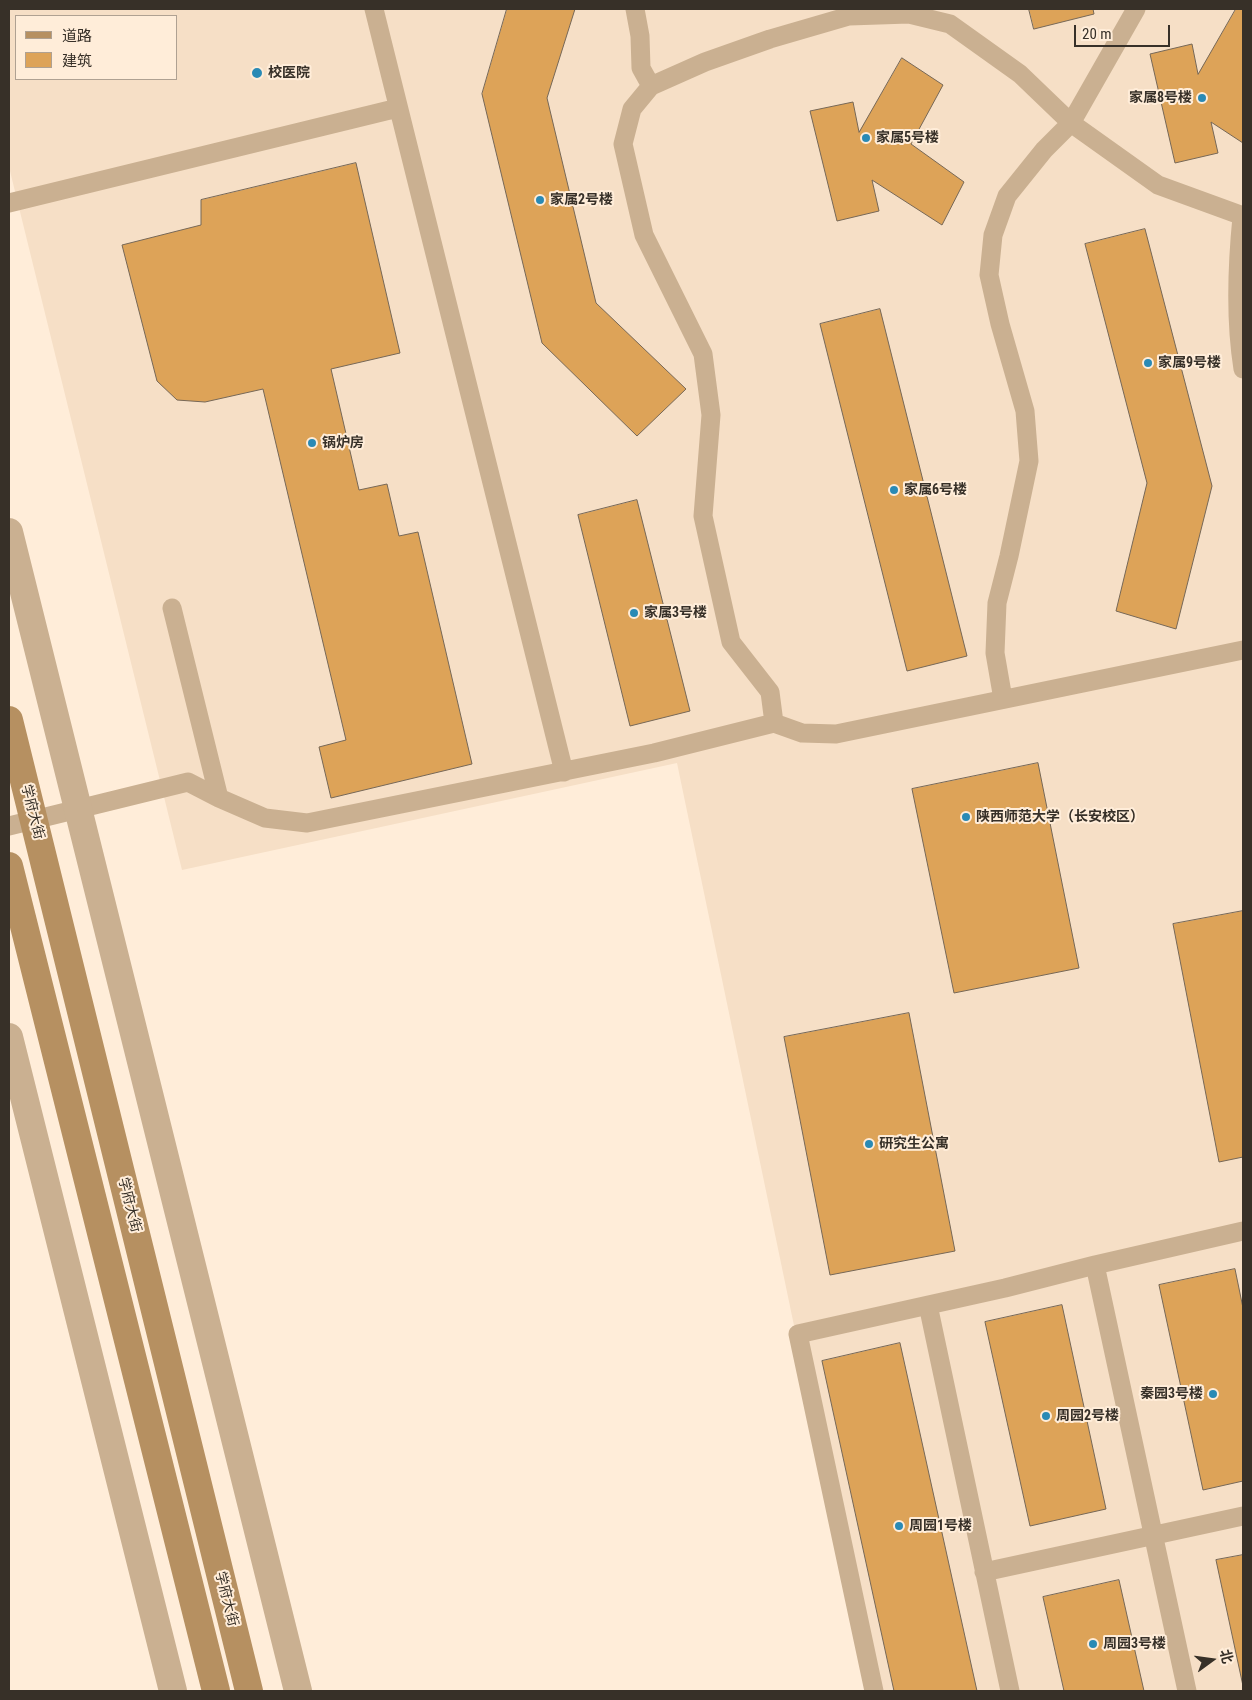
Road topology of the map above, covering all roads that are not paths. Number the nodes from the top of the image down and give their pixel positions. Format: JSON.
{"nodes":[{"id":1,"x":374,"y":9,"type":"edge"},
{"id":2,"x":635,"y":9,"type":"edge"},
{"id":3,"x":1136,"y":9,"type":"edge"},
{"id":4,"x":849,"y":12,"type":"edge"},
{"id":5,"x":652,"y":86,"type":"junction"},
{"id":6,"x":398,"y":108,"type":"junction"},
{"id":7,"x":1071,"y":123,"type":"junction"},
{"id":8,"x":9,"y":203,"type":"edge"},
{"id":9,"x":1243,"y":216,"type":"edge"},
{"id":10,"x":1243,"y":369,"type":"edge"},
{"id":11,"x":9,"y":532,"type":"edge"},
{"id":12,"x":172,"y":608,"type":"dead end"},
{"id":13,"x":1243,"y":650,"type":"edge"},
{"id":14,"x":1003,"y":699,"type":"junction"},
{"id":15,"x":9,"y":720,"type":"edge"},
{"id":16,"x":774,"y":723,"type":"junction"},
{"id":17,"x":564,"y":772,"type":"junction"},
{"id":18,"x":219,"y":798,"type":"junction"},
{"id":19,"x":77,"y":809,"type":"junction"},
{"id":20,"x":21,"y":823,"type":"edge"},
{"id":21,"x":9,"y":866,"type":"edge"},
{"id":22,"x":9,"y":1037,"type":"edge"},
{"id":23,"x":1243,"y":1231,"type":"edge"},
{"id":24,"x":1096,"y":1265,"type":"junction"},
{"id":25,"x":928,"y":1305,"type":"junction"},
{"id":26,"x":1243,"y":1516,"type":"edge"},
{"id":27,"x":1153,"y":1535,"type":"junction"},
{"id":28,"x":984,"y":1572,"type":"junction"},
{"id":29,"x":173,"y":1691,"type":"edge"},
{"id":30,"x":216,"y":1691,"type":"edge"},
{"id":31,"x":249,"y":1691,"type":"edge"},
{"id":32,"x":298,"y":1691,"type":"edge"},
{"id":33,"x":874,"y":1691,"type":"edge"},
{"id":34,"x":1010,"y":1691,"type":"edge"},
{"id":35,"x":1187,"y":1691,"type":"edge"}],
"edges":[{"from":1,"to":6,"type":"lane"},
{"from":2,"to":5,"type":"lane"},
{"from":3,"to":7,"type":"lane"},
{"from":4,"to":5,"type":"lane"},
{"from":4,"to":7,"type":"lane"},
{"from":5,"to":16,"type":"lane"},
{"from":6,"to":8,"type":"lane"},
{"from":6,"to":17,"type":"lane"},
{"from":7,"to":9,"type":"lane"},
{"from":7,"to":14,"type":"lane"},
{"from":9,"to":10,"type":"lane"},
{"from":11,"to":19,"type":"street"},
{"from":12,"to":18,"type":"lane"},
{"from":13,"to":14,"type":"lane"},
{"from":14,"to":16,"type":"lane"},
{"from":15,"to":20,"type":"main road","name":"学府大街"},
{"from":16,"to":17,"type":"lane"},
{"from":17,"to":18,"type":"lane"},
{"from":18,"to":19,"type":"lane"},
{"from":19,"to":20,"type":"lane"},
{"from":19,"to":32,"type":"street"},
{"from":20,"to":31,"type":"main road","name":"学府大街"},
{"from":21,"to":30,"type":"main road"},
{"from":22,"to":29,"type":"street"},
{"from":23,"to":24,"type":"lane"},
{"from":24,"to":25,"type":"lane"},
{"from":24,"to":27,"type":"lane"},
{"from":25,"to":28,"type":"lane"},
{"from":25,"to":33,"type":"lane"},
{"from":26,"to":27,"type":"lane"},
{"from":27,"to":28,"type":"lane"},
{"from":27,"to":35,"type":"lane"},
{"from":28,"to":34,"type":"lane"}]}
